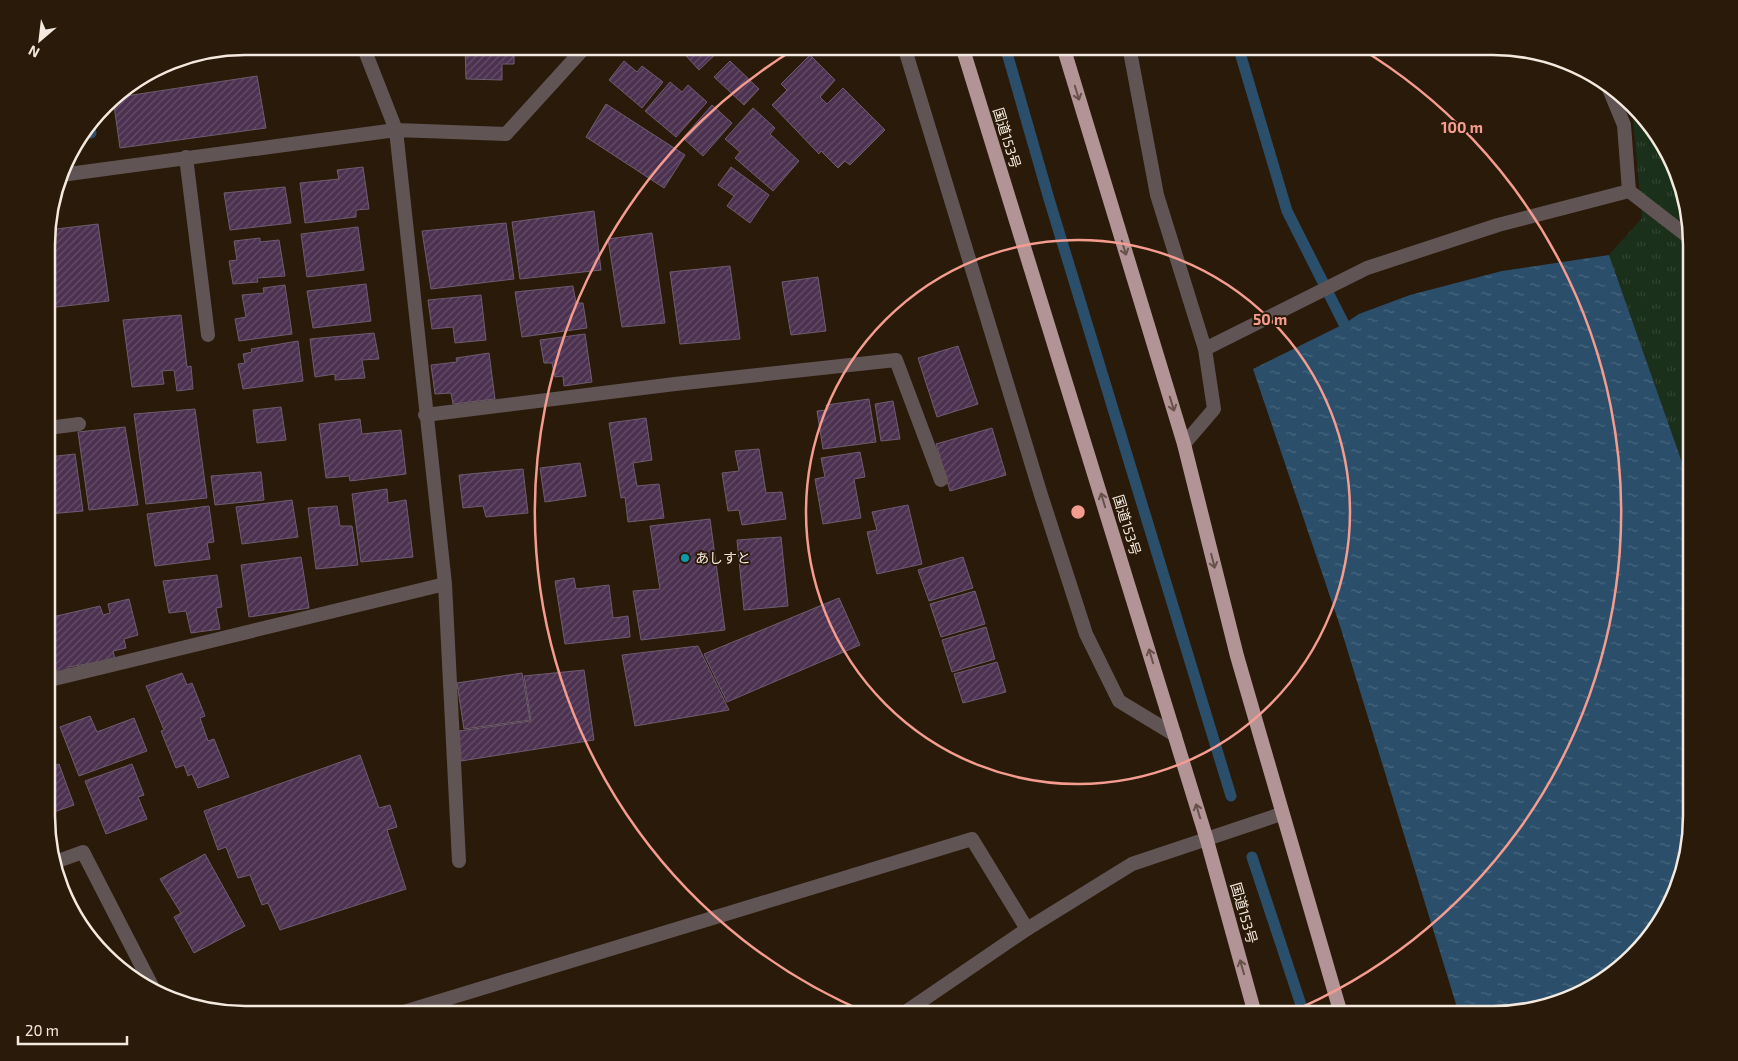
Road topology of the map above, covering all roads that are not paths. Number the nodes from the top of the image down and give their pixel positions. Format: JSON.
{"nodes":[{"id":1,"x":367,"y":55,"type":"edge"},
{"id":2,"x":578,"y":55,"type":"edge"},
{"id":3,"x":907,"y":55,"type":"edge"},
{"id":4,"x":965,"y":55,"type":"edge"},
{"id":5,"x":1065,"y":55,"type":"edge"},
{"id":6,"x":1130,"y":55,"type":"edge"},
{"id":7,"x":1612,"y":97,"type":"edge"},
{"id":8,"x":396,"y":130,"type":"junction"},
{"id":9,"x":186,"y":158,"type":"junction"},
{"id":10,"x":68,"y":174,"type":"edge"},
{"id":11,"x":1629,"y":191,"type":"junction"},
{"id":12,"x":1683,"y":233,"type":"edge"},
{"id":13,"x":208,"y":335,"type":"dead end"},
{"id":14,"x":1205,"y":349,"type":"junction"},
{"id":15,"x":425,"y":415,"type":"junction"},
{"id":16,"x":79,"y":424,"type":"dead end"},
{"id":17,"x":55,"y":427,"type":"edge"},
{"id":18,"x":1184,"y":444,"type":"junction"},
{"id":19,"x":941,"y":480,"type":"dead end"},
{"id":20,"x":445,"y":584,"type":"junction"},
{"id":21,"x":55,"y":679,"type":"edge"},
{"id":22,"x":1175,"y":735,"type":"junction"},
{"id":23,"x":1281,"y":814,"type":"junction"},
{"id":24,"x":1206,"y":837,"type":"junction"},
{"id":25,"x":60,"y":860,"type":"edge"},
{"id":26,"x":459,"y":861,"type":"dead end"},
{"id":27,"x":1027,"y":929,"type":"junction"},
{"id":28,"x":149,"y":980,"type":"edge"},
{"id":29,"x":424,"y":1006,"type":"edge"},
{"id":30,"x":913,"y":1006,"type":"edge"},
{"id":31,"x":1254,"y":1006,"type":"edge"},
{"id":32,"x":1339,"y":1006,"type":"edge"}],
"edges":[{"from":1,"to":8,"type":"street"},
{"from":2,"to":8,"type":"street"},
{"from":3,"to":22,"type":"street"},
{"from":22,"to":4,"type":"highway","name":"国道153号","one_way":true},
{"from":5,"to":18,"type":"highway","one_way":true},
{"from":6,"to":14,"type":"street"},
{"from":7,"to":11,"type":"street"},
{"from":8,"to":9,"type":"street"},
{"from":8,"to":15,"type":"street"},
{"from":9,"to":10,"type":"street"},
{"from":9,"to":13,"type":"street"},
{"from":11,"to":12,"type":"street"},
{"from":11,"to":14,"type":"street"},
{"from":14,"to":18,"type":"street"},
{"from":15,"to":19,"type":"street"},
{"from":15,"to":20,"type":"street"},
{"from":16,"to":17,"type":"street"},
{"from":18,"to":23,"type":"highway","one_way":true},
{"from":20,"to":21,"type":"street"},
{"from":20,"to":26,"type":"street"},
{"from":24,"to":22,"type":"highway","name":"国道153号","one_way":true},
{"from":23,"to":24,"type":"street"},
{"from":23,"to":32,"type":"highway"},
{"from":24,"to":27,"type":"street"},
{"from":31,"to":24,"type":"highway","name":"国道153号","one_way":true},
{"from":25,"to":28,"type":"street"},
{"from":27,"to":29,"type":"street"},
{"from":27,"to":30,"type":"street"}]}
